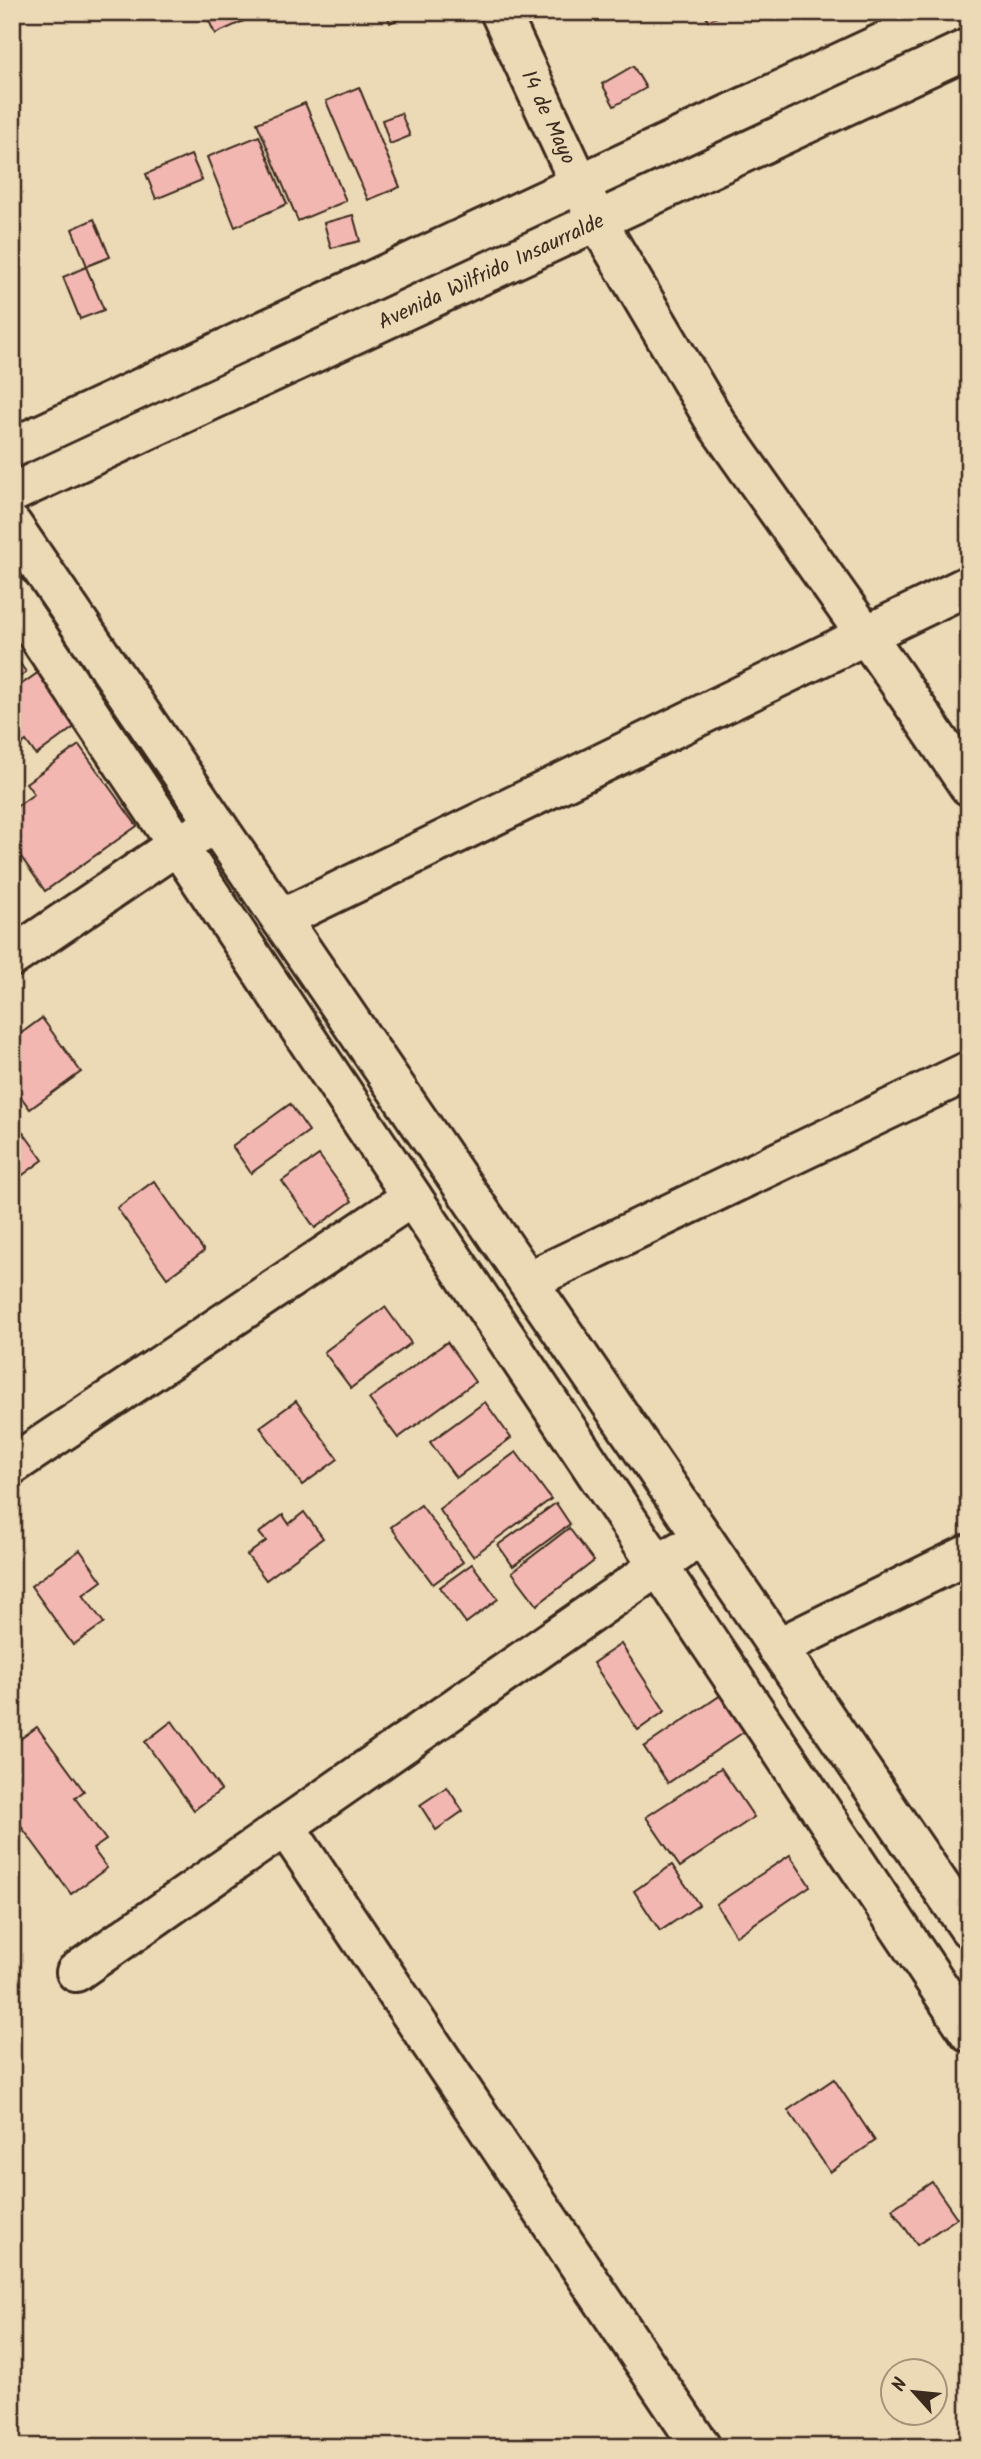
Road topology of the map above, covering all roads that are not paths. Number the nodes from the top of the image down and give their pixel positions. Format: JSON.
{"nodes":[{"id":1,"x":500,"y":12,"type":"edge"},
{"id":2,"x":949,"y":12,"type":"edge"},
{"id":3,"x":969,"y":48,"type":"edge"},
{"id":4,"x":580,"y":185,"type":"junction"},
{"id":5,"x":597,"y":221,"type":"junction"},
{"id":6,"x":12,"y":447,"type":"edge"},
{"id":7,"x":12,"y":493,"type":"edge"},
{"id":8,"x":12,"y":525,"type":"edge"},
{"id":9,"x":969,"y":585,"type":"edge"},
{"id":10,"x":12,"y":597,"type":"edge"},
{"id":11,"x":866,"y":635,"type":"junction"},
{"id":12,"x":969,"y":786,"type":"edge"},
{"id":13,"x":217,"y":825,"type":"junction"},
{"id":14,"x":177,"y":845,"type":"junction"},
{"id":15,"x":281,"y":919,"type":"junction"},
{"id":16,"x":12,"y":957,"type":"edge"},
{"id":17,"x":969,"y":1071,"type":"edge"},
{"id":18,"x":412,"y":1197,"type":"junction"},
{"id":19,"x":528,"y":1281,"type":"junction"},
{"id":20,"x":12,"y":1465,"type":"edge"},
{"id":21,"x":701,"y":1536,"type":"junction"},
{"id":22,"x":969,"y":1554,"type":"edge"},
{"id":23,"x":658,"y":1566,"type":"junction"},
{"id":24,"x":777,"y":1648,"type":"junction"},
{"id":25,"x":285,"y":1826,"type":"junction"},
{"id":26,"x":969,"y":1928,"type":"edge"},
{"id":27,"x":76,"y":1972,"type":"dead end"},
{"id":28,"x":969,"y":2032,"type":"edge"},
{"id":29,"x":701,"y":2447,"type":"edge"}],
"edges":[{"from":1,"to":4,"type":"street","name":"14 de Mayo"},
{"from":2,"to":4,"type":"street","name":"Avenida Wilfrido Insaurralde"},
{"from":3,"to":5,"type":"street","name":"Avenida Wilfrido Insaurralde"},
{"from":4,"to":5,"type":"street","name":"14 de Mayo"},
{"from":4,"to":6,"type":"street","name":"Avenida Wilfrido Insaurralde"},
{"from":5,"to":7,"type":"street","name":"Avenida Wilfrido Insaurralde"},
{"from":5,"to":11,"type":"street","name":"14 de Mayo"},
{"from":8,"to":13,"type":"street"},
{"from":9,"to":11,"type":"street"},
{"from":10,"to":14,"type":"street"},
{"from":11,"to":12,"type":"street","name":"14 de Mayo"},
{"from":11,"to":15,"type":"street"},
{"from":13,"to":14,"type":"street"},
{"from":13,"to":15,"type":"street"},
{"from":14,"to":16,"type":"street"},
{"from":14,"to":18,"type":"street"},
{"from":15,"to":19,"type":"street"},
{"from":17,"to":19,"type":"street"},
{"from":18,"to":20,"type":"street"},
{"from":18,"to":23,"type":"street"},
{"from":19,"to":21,"type":"street"},
{"from":21,"to":23,"type":"street"},
{"from":21,"to":24,"type":"street"},
{"from":22,"to":24,"type":"street"},
{"from":23,"to":25,"type":"street"},
{"from":23,"to":28,"type":"street"},
{"from":24,"to":26,"type":"street"},
{"from":25,"to":27,"type":"street"},
{"from":25,"to":29,"type":"street"}]}
